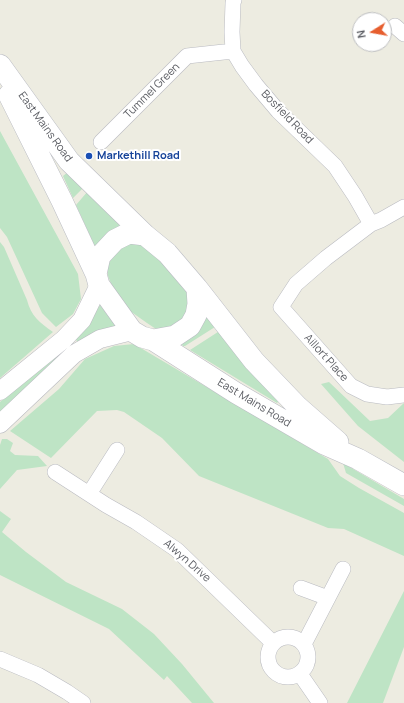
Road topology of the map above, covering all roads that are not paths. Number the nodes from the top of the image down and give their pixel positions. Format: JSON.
{"nodes":[{"id":1,"x":234,"y":0,"type":"edge"},
{"id":2,"x":233,"y":51,"type":"junction"},
{"id":3,"x":0,"y":65,"type":"edge"},
{"id":4,"x":0,"y":78,"type":"edge"},
{"id":5,"x":101,"y":142,"type":"dead end"},
{"id":6,"x":404,"y":207,"type":"edge"},
{"id":7,"x":371,"y":224,"type":"junction"},
{"id":8,"x":145,"y":235,"type":"junction"},
{"id":9,"x":97,"y":280,"type":"junction"},
{"id":10,"x":197,"y":288,"type":"junction"},
{"id":11,"x":132,"y":331,"type":"junction"},
{"id":12,"x":153,"y":340,"type":"junction"},
{"id":13,"x":0,"y":391,"type":"edge"},
{"id":14,"x":404,"y":395,"type":"edge"},
{"id":15,"x":0,"y":424,"type":"edge"},
{"id":16,"x":117,"y":450,"type":"dead end"},
{"id":17,"x":358,"y":459,"type":"junction"},
{"id":18,"x":55,"y":472,"type":"dead end"},
{"id":19,"x":404,"y":485,"type":"edge"},
{"id":20,"x":89,"y":494,"type":"junction"},
{"id":21,"x":343,"y":568,"type":"dead end"},
{"id":22,"x":301,"y":588,"type":"dead end"},
{"id":23,"x":328,"y":598,"type":"junction"},
{"id":24,"x":273,"y":643,"type":"junction"},
{"id":25,"x":304,"y":644,"type":"junction"},
{"id":26,"x":0,"y":658,"type":"edge"},
{"id":27,"x":300,"y":674,"type":"junction"},
{"id":28,"x":83,"y":703,"type":"edge"},
{"id":29,"x":320,"y":703,"type":"edge"}],
"edges":[{"from":1,"to":2,"type":"street","name":"Bosfield Road"},
{"from":2,"to":5,"type":"street","name":"Tummel Green"},
{"from":2,"to":7,"type":"street","name":"Bosfield Road"},
{"from":3,"to":8,"type":"main road","name":"East Mains Road"},
{"from":4,"to":9,"type":"main road","name":"East Mains Road"},
{"from":6,"to":7,"type":"street"},
{"from":7,"to":14,"type":"street","name":"Aillort Place"},
{"from":8,"to":9,"type":"main road"},
{"from":8,"to":10,"type":"main road"},
{"from":9,"to":11,"type":"main road"},
{"from":9,"to":13,"type":"street"},
{"from":10,"to":12,"type":"main road"},
{"from":10,"to":17,"type":"main road","name":"East Mains Road"},
{"from":11,"to":12,"type":"main road"},
{"from":11,"to":15,"type":"street"},
{"from":12,"to":17,"type":"main road","name":"East Mains Road"},
{"from":16,"to":20,"type":"street"},
{"from":17,"to":19,"type":"main road","name":"East Mains Road"},
{"from":18,"to":20,"type":"street","name":"Alwyn Drive"},
{"from":20,"to":24,"type":"street","name":"Alwyn Drive"},
{"from":21,"to":23,"type":"street"},
{"from":22,"to":23,"type":"street"},
{"from":23,"to":25,"type":"street"},
{"from":24,"to":25,"type":"street"},
{"from":24,"to":27,"type":"street"},
{"from":25,"to":27,"type":"street"},
{"from":26,"to":28,"type":"street"},
{"from":27,"to":29,"type":"street"}]}
